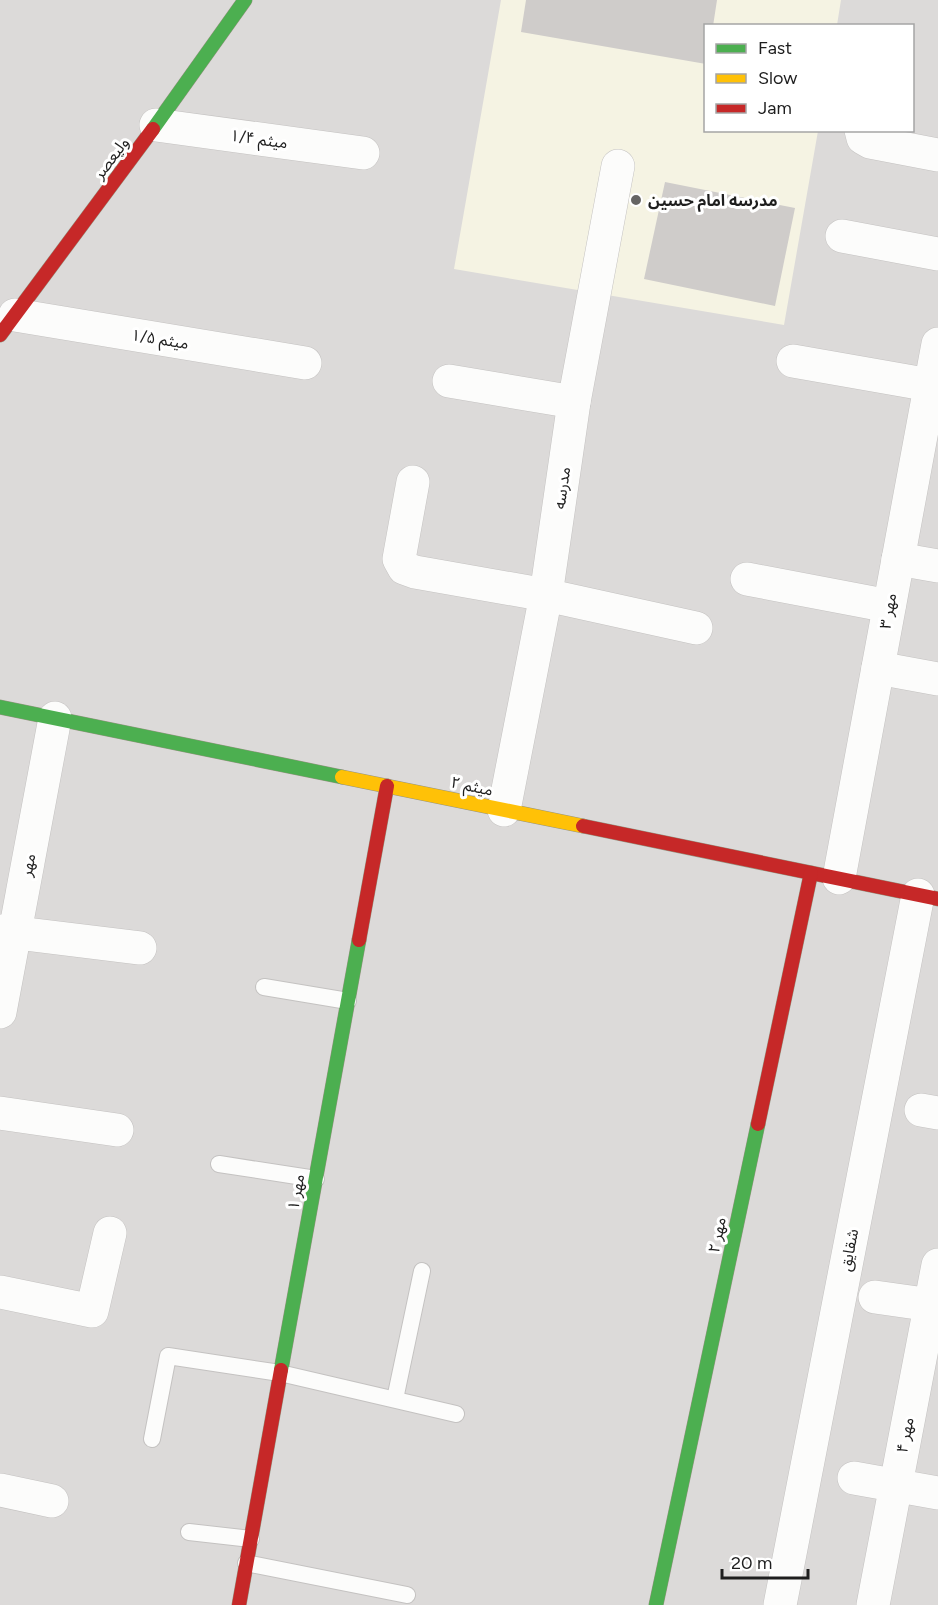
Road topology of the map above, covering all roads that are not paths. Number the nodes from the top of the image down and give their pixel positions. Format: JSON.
{"nodes":[{"id":1,"x":245,"y":0,"type":"edge"},
{"id":2,"x":156,"y":125,"type":"junction"},
{"id":3,"x":862,"y":132,"type":"edge"},
{"id":4,"x":363,"y":153,"type":"dead end"},
{"id":5,"x":938,"y":155,"type":"edge"},
{"id":6,"x":618,"y":166,"type":"dead end"},
{"id":7,"x":842,"y":236,"type":"dead end"},
{"id":8,"x":938,"y":254,"type":"edge"},
{"id":9,"x":7,"y":325,"type":"edge"},
{"id":10,"x":936,"y":360,"type":"edge"},
{"id":11,"x":793,"y":361,"type":"dead end"},
{"id":12,"x":305,"y":363,"type":"dead end"},
{"id":13,"x":449,"y":381,"type":"dead end"},
{"id":14,"x":574,"y":402,"type":"junction"},
{"id":15,"x":413,"y":482,"type":"dead end"},
{"id":16,"x":925,"y":485,"type":"edge"},
{"id":17,"x":898,"y":559,"type":"junction"},
{"id":18,"x":938,"y":566,"type":"edge"},
{"id":19,"x":747,"y":579,"type":"dead end"},
{"id":20,"x":546,"y":595,"type":"junction"},
{"id":21,"x":889,"y":606,"type":"junction"},
{"id":22,"x":696,"y":628,"type":"dead end"},
{"id":23,"x":878,"y":668,"type":"junction"},
{"id":24,"x":938,"y":679,"type":"edge"},
{"id":25,"x":0,"y":706,"type":"edge"},
{"id":26,"x":55,"y":718,"type":"junction"},
{"id":27,"x":387,"y":786,"type":"junction"},
{"id":28,"x":504,"y":810,"type":"junction"},
{"id":29,"x":825,"y":875,"type":"junction"},
{"id":30,"x":928,"y":897,"type":"edge"},
{"id":31,"x":7,"y":932,"type":"edge"},
{"id":32,"x":140,"y":948,"type":"dead end"},
{"id":33,"x":264,"y":987,"type":"dead end"},
{"id":34,"x":348,"y":1001,"type":"junction"},
{"id":35,"x":0,"y":1012,"type":"edge"},
{"id":36,"x":0,"y":1113,"type":"edge"},
{"id":37,"x":117,"y":1130,"type":"dead end"},
{"id":38,"x":219,"y":1164,"type":"dead end"},
{"id":39,"x":316,"y":1179,"type":"junction"},
{"id":40,"x":110,"y":1233,"type":"dead end"},
{"id":41,"x":938,"y":1265,"type":"edge"},
{"id":42,"x":422,"y":1272,"type":"dead end"},
{"id":43,"x":0,"y":1292,"type":"edge"},
{"id":44,"x":875,"y":1297,"type":"dead end"},
{"id":45,"x":934,"y":1306,"type":"edge"},
{"id":46,"x":280,"y":1373,"type":"junction"},
{"id":47,"x":395,"y":1399,"type":"junction"},
{"id":48,"x":456,"y":1414,"type":"dead end"},
{"id":49,"x":152,"y":1439,"type":"dead end"},
{"id":50,"x":854,"y":1478,"type":"dead end"},
{"id":51,"x":896,"y":1485,"type":"junction"},
{"id":52,"x":0,"y":1490,"type":"edge"},
{"id":53,"x":938,"y":1493,"type":"edge"},
{"id":54,"x":52,"y":1501,"type":"dead end"},
{"id":55,"x":189,"y":1532,"type":"dead end"},
{"id":56,"x":251,"y":1539,"type":"junction"},
{"id":57,"x":246,"y":1563,"type":"junction"},
{"id":58,"x":407,"y":1595,"type":"dead end"},
{"id":59,"x":238,"y":1605,"type":"edge"},
{"id":60,"x":656,"y":1605,"type":"edge"},
{"id":61,"x":780,"y":1605,"type":"edge"},
{"id":62,"x":873,"y":1605,"type":"edge"}],
"edges":[{"from":1,"to":2,"type":"street","name":"ولیعصر"},
{"from":2,"to":4,"type":"street","name":"میثم ۱/۴"},
{"from":2,"to":9,"type":"street","name":"ولیعصر"},
{"from":3,"to":5,"type":"street"},
{"from":6,"to":14,"type":"street","name":"مدرسه"},
{"from":7,"to":8,"type":"street"},
{"from":9,"to":12,"type":"street","name":"میثم ۱/۵"},
{"from":10,"to":11,"type":"street"},
{"from":10,"to":16,"type":"street","name":"مهر ۳"},
{"from":13,"to":14,"type":"street"},
{"from":14,"to":20,"type":"street","name":"مدرسه"},
{"from":15,"to":20,"type":"street"},
{"from":16,"to":17,"type":"street","name":"مهر ۳"},
{"from":17,"to":18,"type":"street"},
{"from":17,"to":21,"type":"street","name":"مهر ۳"},
{"from":19,"to":21,"type":"street"},
{"from":20,"to":22,"type":"street"},
{"from":20,"to":28,"type":"street","name":"مدرسه"},
{"from":21,"to":23,"type":"street","name":"مهر ۳"},
{"from":23,"to":24,"type":"street"},
{"from":23,"to":29,"type":"street","name":"مهر ۳"},
{"from":25,"to":26,"type":"street","name":"میثم ۲"},
{"from":26,"to":27,"type":"street","name":"میثم ۲"},
{"from":26,"to":31,"type":"street","name":"مهر"},
{"from":27,"to":28,"type":"street","name":"میثم ۲"},
{"from":27,"to":34,"type":"street","name":"مهر ۱"},
{"from":28,"to":29,"type":"street","name":"میثم ۲"},
{"from":29,"to":30,"type":"street","name":"میثم ۲"},
{"from":29,"to":60,"type":"street","name":"مهر ۲"},
{"from":30,"to":61,"type":"street","name":"شقایق"},
{"from":31,"to":32,"type":"street"},
{"from":31,"to":35,"type":"street","name":"مهر"},
{"from":33,"to":34,"type":"lane"},
{"from":34,"to":39,"type":"street","name":"مهر ۱"},
{"from":36,"to":37,"type":"street"},
{"from":38,"to":39,"type":"lane"},
{"from":39,"to":46,"type":"street","name":"مهر ۱"},
{"from":40,"to":43,"type":"street"},
{"from":41,"to":45,"type":"street","name":"مهر ۴"},
{"from":42,"to":47,"type":"lane"},
{"from":44,"to":45,"type":"street"},
{"from":45,"to":51,"type":"street","name":"مهر ۴"},
{"from":46,"to":47,"type":"lane"},
{"from":46,"to":49,"type":"lane"},
{"from":46,"to":56,"type":"street","name":"مهر ۱"},
{"from":47,"to":48,"type":"lane"},
{"from":50,"to":51,"type":"street"},
{"from":51,"to":53,"type":"street"},
{"from":51,"to":62,"type":"street","name":"مهر ۴"},
{"from":52,"to":54,"type":"street"},
{"from":55,"to":56,"type":"lane"},
{"from":56,"to":57,"type":"street","name":"مهر ۱"},
{"from":57,"to":58,"type":"lane"},
{"from":57,"to":59,"type":"street","name":"مهر ۱"}]}
